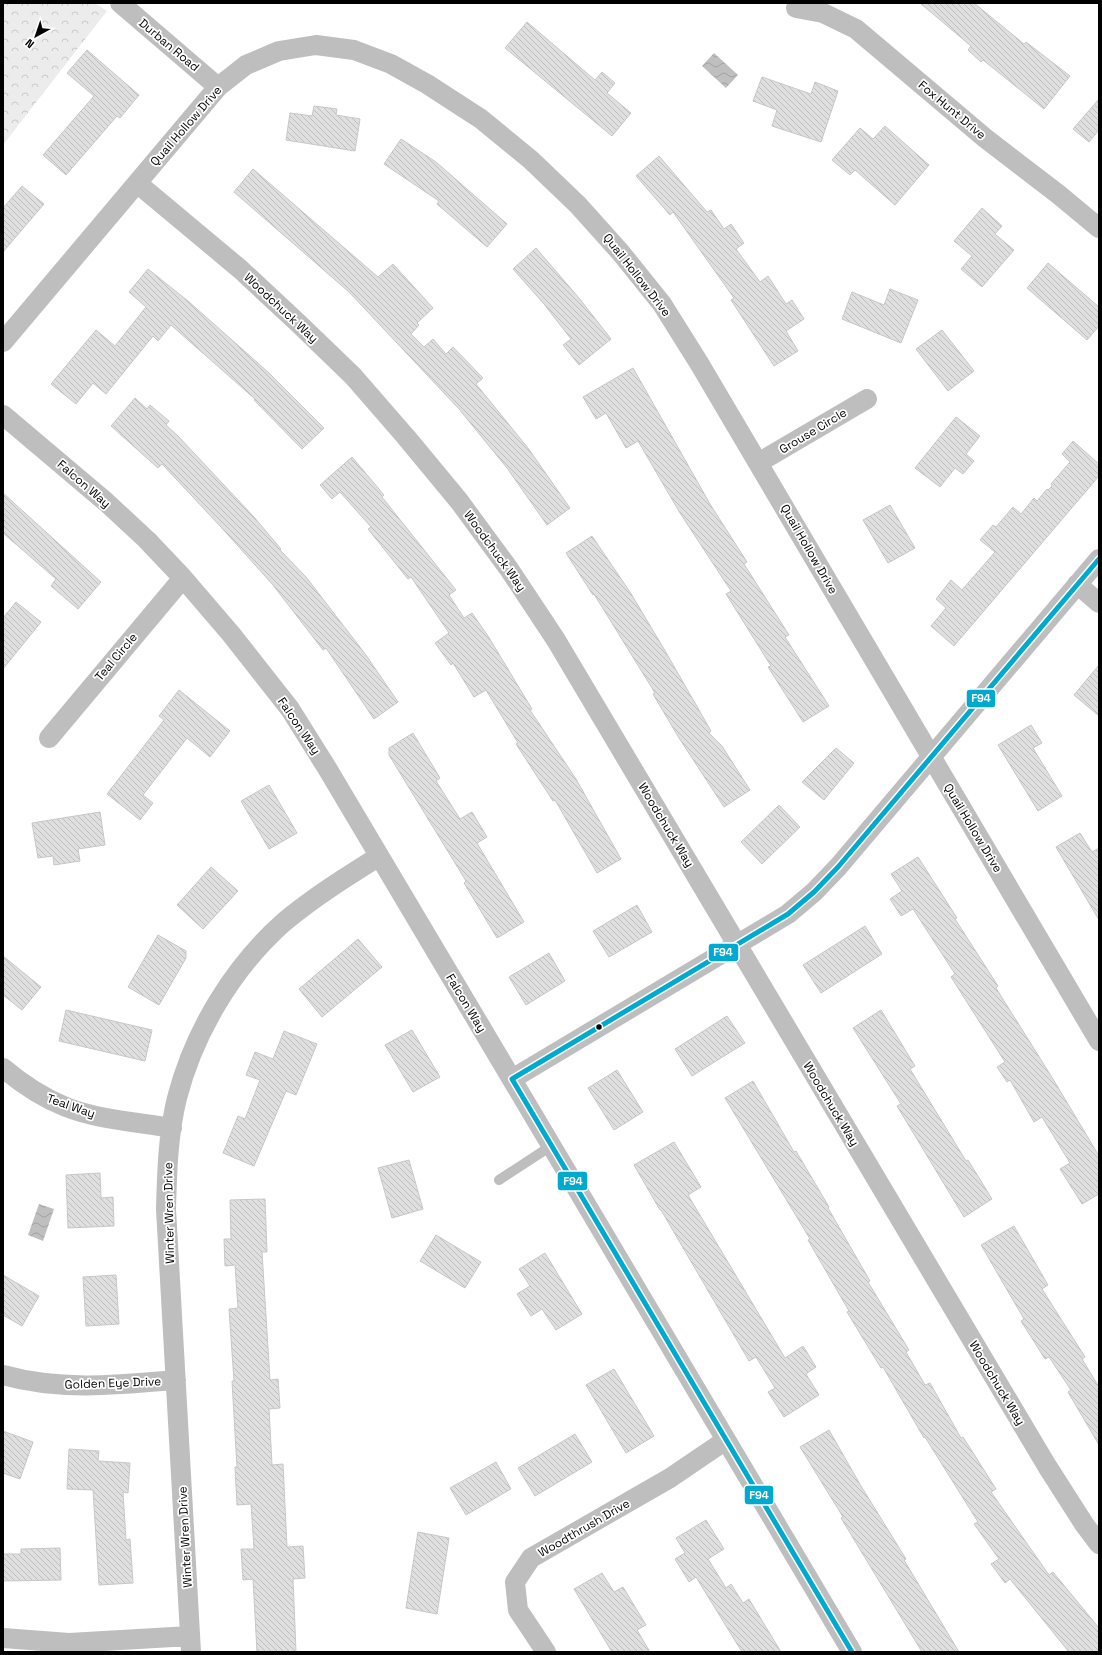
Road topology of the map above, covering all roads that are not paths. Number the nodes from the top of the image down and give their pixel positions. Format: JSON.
{"nodes":[{"id":1,"x":120,"y":3,"type":"edge"},
{"id":2,"x":796,"y":8,"type":"dead end"},
{"id":3,"x":218,"y":87,"type":"junction"},
{"id":4,"x":137,"y":183,"type":"junction"},
{"id":5,"x":1099,"y":228,"type":"edge"},
{"id":6,"x":3,"y":342,"type":"edge"},
{"id":7,"x":867,"y":398,"type":"dead end"},
{"id":8,"x":3,"y":415,"type":"edge"},
{"id":9,"x":758,"y":463,"type":"junction"},
{"id":10,"x":1099,"y":559,"type":"edge"},
{"id":11,"x":183,"y":578,"type":"junction"},
{"id":12,"x":1077,"y":584,"type":"junction"},
{"id":13,"x":1099,"y":603,"type":"edge"},
{"id":14,"x":49,"y":738,"type":"dead end"},
{"id":15,"x":931,"y":756,"type":"junction"},
{"id":16,"x":378,"y":857,"type":"junction"},
{"id":17,"x":736,"y":945,"type":"junction"},
{"id":18,"x":1099,"y":1041,"type":"edge"},
{"id":19,"x":3,"y":1068,"type":"edge"},
{"id":20,"x":512,"y":1079,"type":"junction"},
{"id":21,"x":172,"y":1128,"type":"junction"},
{"id":22,"x":551,"y":1146,"type":"junction"},
{"id":23,"x":499,"y":1180,"type":"dead end"},
{"id":24,"x":3,"y":1375,"type":"edge"},
{"id":25,"x":176,"y":1380,"type":"junction"},
{"id":26,"x":726,"y":1440,"type":"junction"},
{"id":27,"x":1099,"y":1544,"type":"edge"},
{"id":28,"x":3,"y":1638,"type":"edge"},
{"id":29,"x":191,"y":1644,"type":"edge"},
{"id":30,"x":546,"y":1652,"type":"edge"},
{"id":31,"x":852,"y":1652,"type":"edge"}],
"edges":[{"from":1,"to":3,"type":"street","name":"Durban Road"},
{"from":2,"to":5,"type":"street","name":"Fox Hunt Drive"},
{"from":3,"to":4,"type":"street","name":"Quail Hollow Drive"},
{"from":3,"to":9,"type":"street","name":"Quail Hollow Drive"},
{"from":4,"to":6,"type":"street","name":"Quail Hollow Drive"},
{"from":4,"to":17,"type":"street","name":"Woodchuck Way"},
{"from":7,"to":9,"type":"street","name":"Grouse Circle"},
{"from":8,"to":11,"type":"street","name":"Falcon Way"},
{"from":9,"to":15,"type":"street","name":"Quail Hollow Drive"},
{"from":10,"to":12,"type":"street"},
{"from":11,"to":14,"type":"street","name":"Teal Circle"},
{"from":11,"to":16,"type":"street","name":"Falcon Way"},
{"from":12,"to":13,"type":"street"},
{"from":12,"to":15,"type":"street"},
{"from":15,"to":17,"type":"street"},
{"from":15,"to":18,"type":"street","name":"Quail Hollow Drive"},
{"from":16,"to":20,"type":"street","name":"Falcon Way"},
{"from":16,"to":21,"type":"street","name":"Winter Wren Drive"},
{"from":17,"to":20,"type":"street"},
{"from":17,"to":27,"type":"street","name":"Woodchuck Way"},
{"from":19,"to":21,"type":"street","name":"Teal Way"},
{"from":20,"to":22,"type":"street","name":"Falcon Way"},
{"from":21,"to":25,"type":"street","name":"Winter Wren Drive"},
{"from":22,"to":23,"type":"lane"},
{"from":22,"to":26,"type":"street","name":"Falcon Way"},
{"from":24,"to":25,"type":"street","name":"Golden Eye Drive"},
{"from":25,"to":29,"type":"street","name":"Winter Wren Drive"},
{"from":26,"to":30,"type":"street","name":"Woodthrush Drive"},
{"from":26,"to":31,"type":"street","name":"Falcon Way"},
{"from":28,"to":29,"type":"street"}]}
